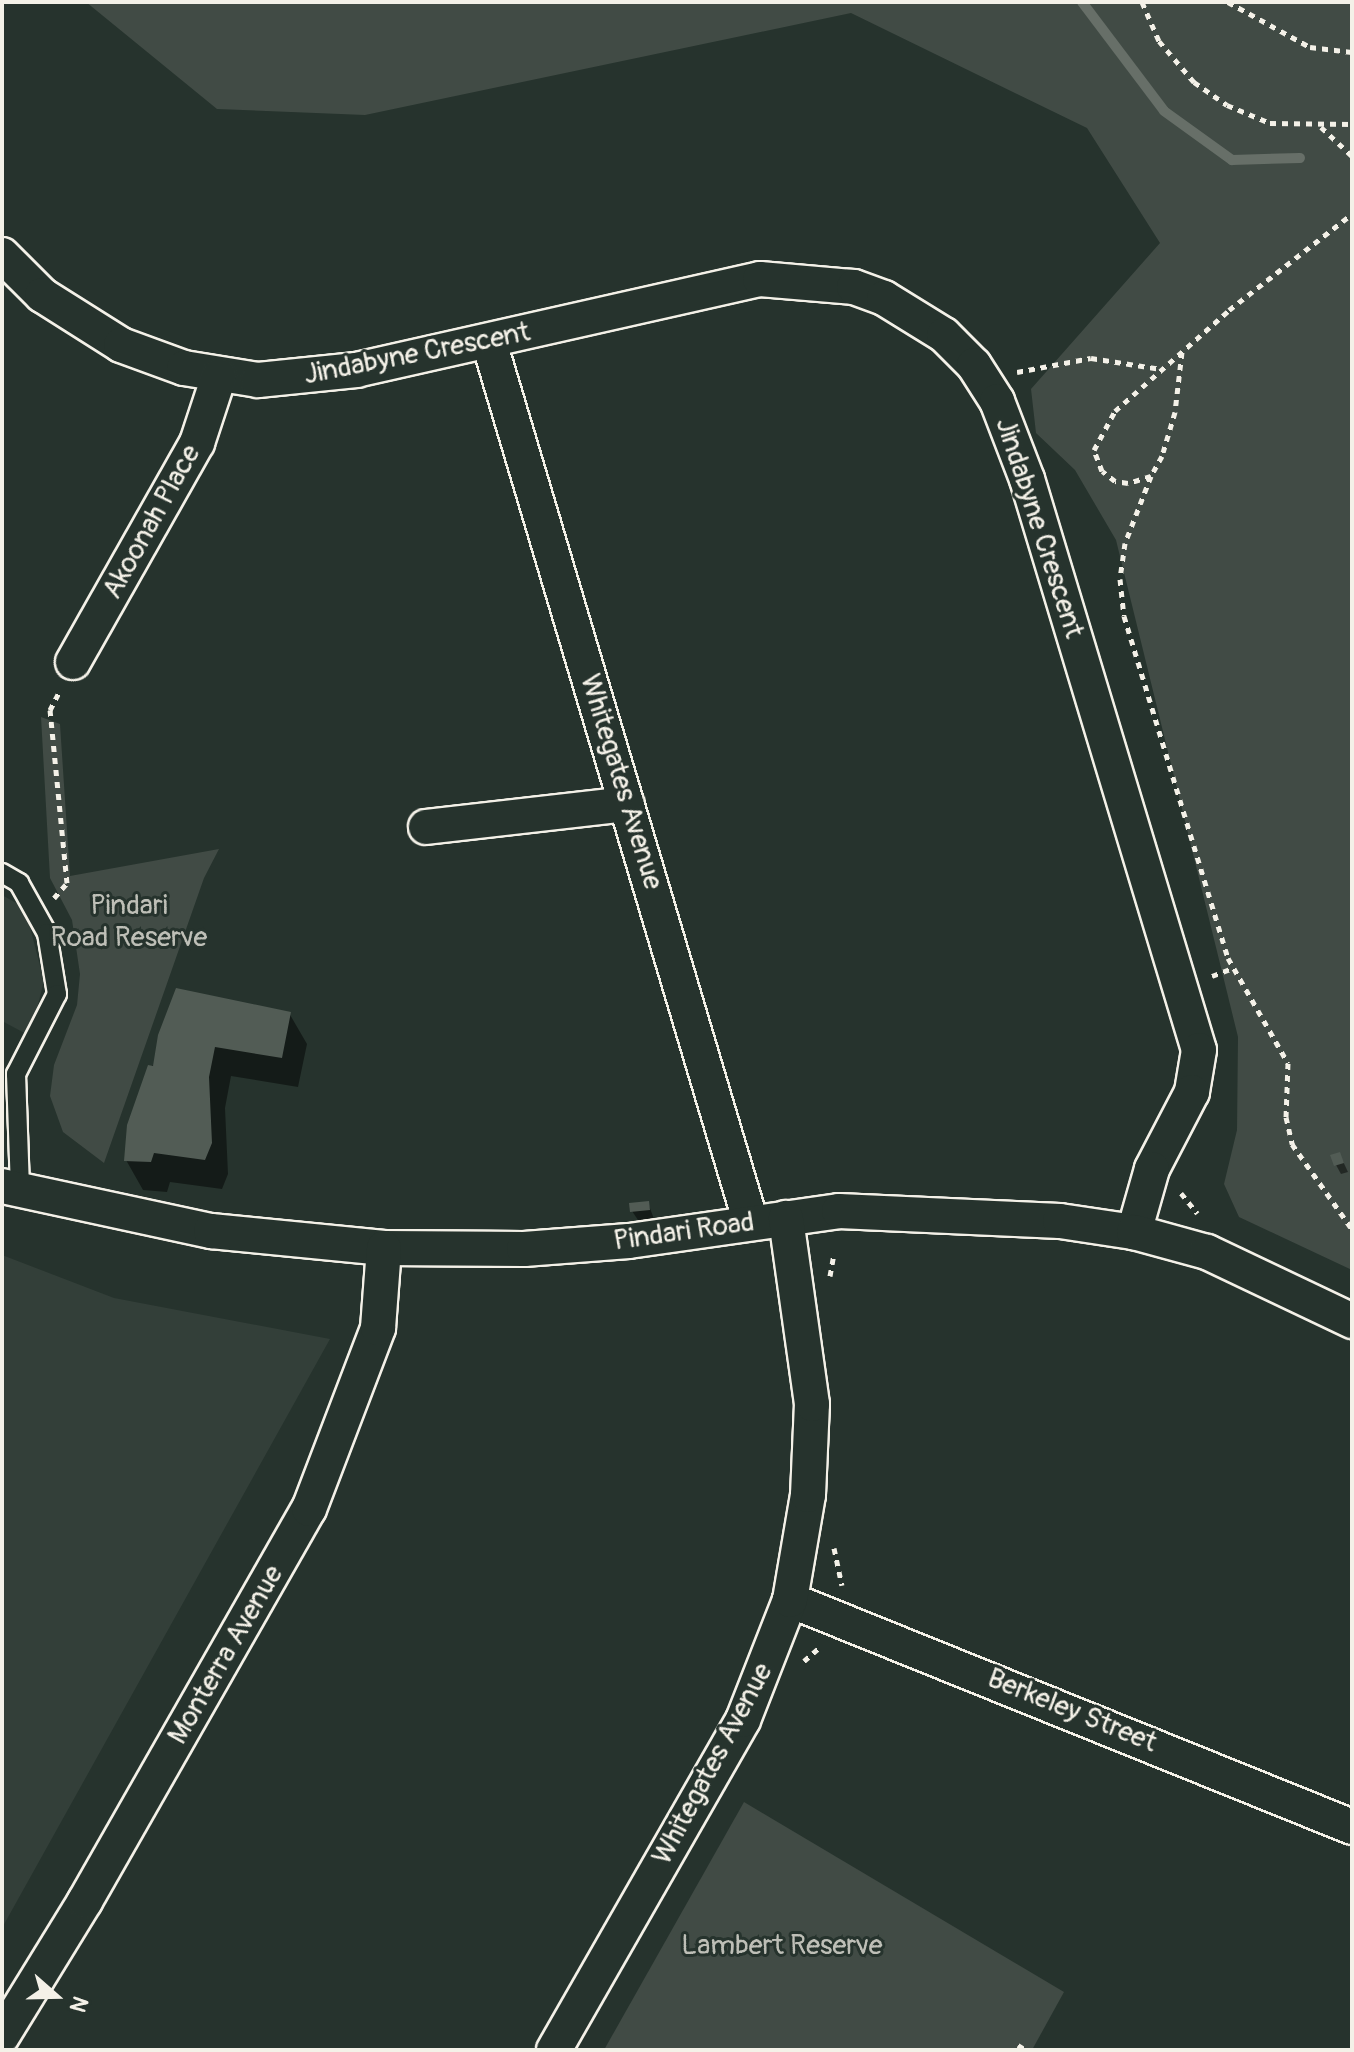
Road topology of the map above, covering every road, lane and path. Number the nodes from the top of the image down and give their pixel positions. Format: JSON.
{"nodes":[{"id":1,"x":1142,"y":2,"type":"edge"},
{"id":2,"x":1228,"y":2,"type":"edge"},
{"id":3,"x":1352,"y":52,"type":"edge"},
{"id":4,"x":1352,"y":124,"type":"edge"},
{"id":5,"x":1321,"y":127,"type":"junction"},
{"id":6,"x":1352,"y":156,"type":"edge"},
{"id":7,"x":1352,"y":214,"type":"edge"},
{"id":8,"x":2,"y":255,"type":"edge"},
{"id":9,"x":489,"y":342,"type":"junction"},
{"id":10,"x":1182,"y":352,"type":"junction"},
{"id":11,"x":1162,"y":369,"type":"junction"},
{"id":12,"x":219,"y":376,"type":"junction"},
{"id":13,"x":986,"y":384,"type":"junction"},
{"id":14,"x":1151,"y":476,"type":"junction"},
{"id":15,"x":73,"y":662,"type":"joint"},
{"id":16,"x":627,"y":804,"type":"junction"},
{"id":17,"x":426,"y":827,"type":"dead end"},
{"id":18,"x":2,"y":873,"type":"edge"},
{"id":19,"x":37,"y":916,"type":"junction"},
{"id":20,"x":1233,"y":968,"type":"junction"},
{"id":21,"x":1207,"y":988,"type":"dead end"},
{"id":22,"x":9,"y":1071,"type":"edge"},
{"id":23,"x":1179,"y":1184,"type":"dead end"},
{"id":24,"x":11,"y":1189,"type":"edge"},
{"id":25,"x":786,"y":1218,"type":"junction"},
{"id":26,"x":1209,"y":1219,"type":"dead end"},
{"id":27,"x":751,"y":1223,"type":"junction"},
{"id":28,"x":1352,"y":1229,"type":"edge"},
{"id":29,"x":1134,"y":1232,"type":"junction"},
{"id":30,"x":384,"y":1248,"type":"junction"},
{"id":31,"x":1352,"y":1321,"type":"edge"},
{"id":32,"x":790,"y":1600,"type":"junction"},
{"id":33,"x":1352,"y":1827,"type":"edge"},
{"id":34,"x":2,"y":2036,"type":"edge"},
{"id":35,"x":1018,"y":2045,"type":"dead end"},
{"id":36,"x":554,"y":2050,"type":"edge"},
{"id":37,"x":1026,"y":2050,"type":"edge"}],
"edges":[{"from":1,"to":5,"type":"path"},
{"from":2,"to":3,"type":"path"},
{"from":4,"to":5,"type":"path"},
{"from":5,"to":6,"type":"path"},
{"from":7,"to":10,"type":"path"},
{"from":8,"to":12,"type":"street","name":"Jindabyne Crescent"},
{"from":9,"to":12,"type":"street","name":"Jindabyne Crescent"},
{"from":9,"to":13,"type":"street","name":"Jindabyne Crescent"},
{"from":9,"to":16,"type":"street","name":"Whitegates Avenue"},
{"from":10,"to":11,"type":"path"},
{"from":10,"to":14,"type":"path"},
{"from":11,"to":13,"type":"path"},
{"from":11,"to":14,"type":"path"},
{"from":12,"to":15,"type":"street","name":"Akoonah Place"},
{"from":13,"to":29,"type":"street","name":"Jindabyne Crescent"},
{"from":14,"to":20,"type":"path"},
{"from":15,"to":19,"type":"path"},
{"from":16,"to":17,"type":"street"},
{"from":16,"to":27,"type":"street","name":"Whitegates Avenue"},
{"from":18,"to":19,"type":"lane"},
{"from":19,"to":22,"type":"lane"},
{"from":20,"to":21,"type":"path"},
{"from":20,"to":28,"type":"path"},
{"from":22,"to":24,"type":"lane"},
{"from":23,"to":26,"type":"path"},
{"from":24,"to":30,"type":"street","name":"Pindari Road"},
{"from":25,"to":27,"type":"street","name":"Pindari Road"},
{"from":25,"to":29,"type":"street","name":"Pindari Road"},
{"from":25,"to":32,"type":"street","name":"Whitegates Avenue"},
{"from":27,"to":30,"type":"street","name":"Pindari Road"},
{"from":29,"to":31,"type":"street","name":"Pindari Road"},
{"from":30,"to":34,"type":"street","name":"Monterra Avenue"},
{"from":32,"to":33,"type":"street","name":"Berkeley Street"},
{"from":32,"to":36,"type":"street","name":"Whitegates Avenue"},
{"from":35,"to":37,"type":"path"}]}
